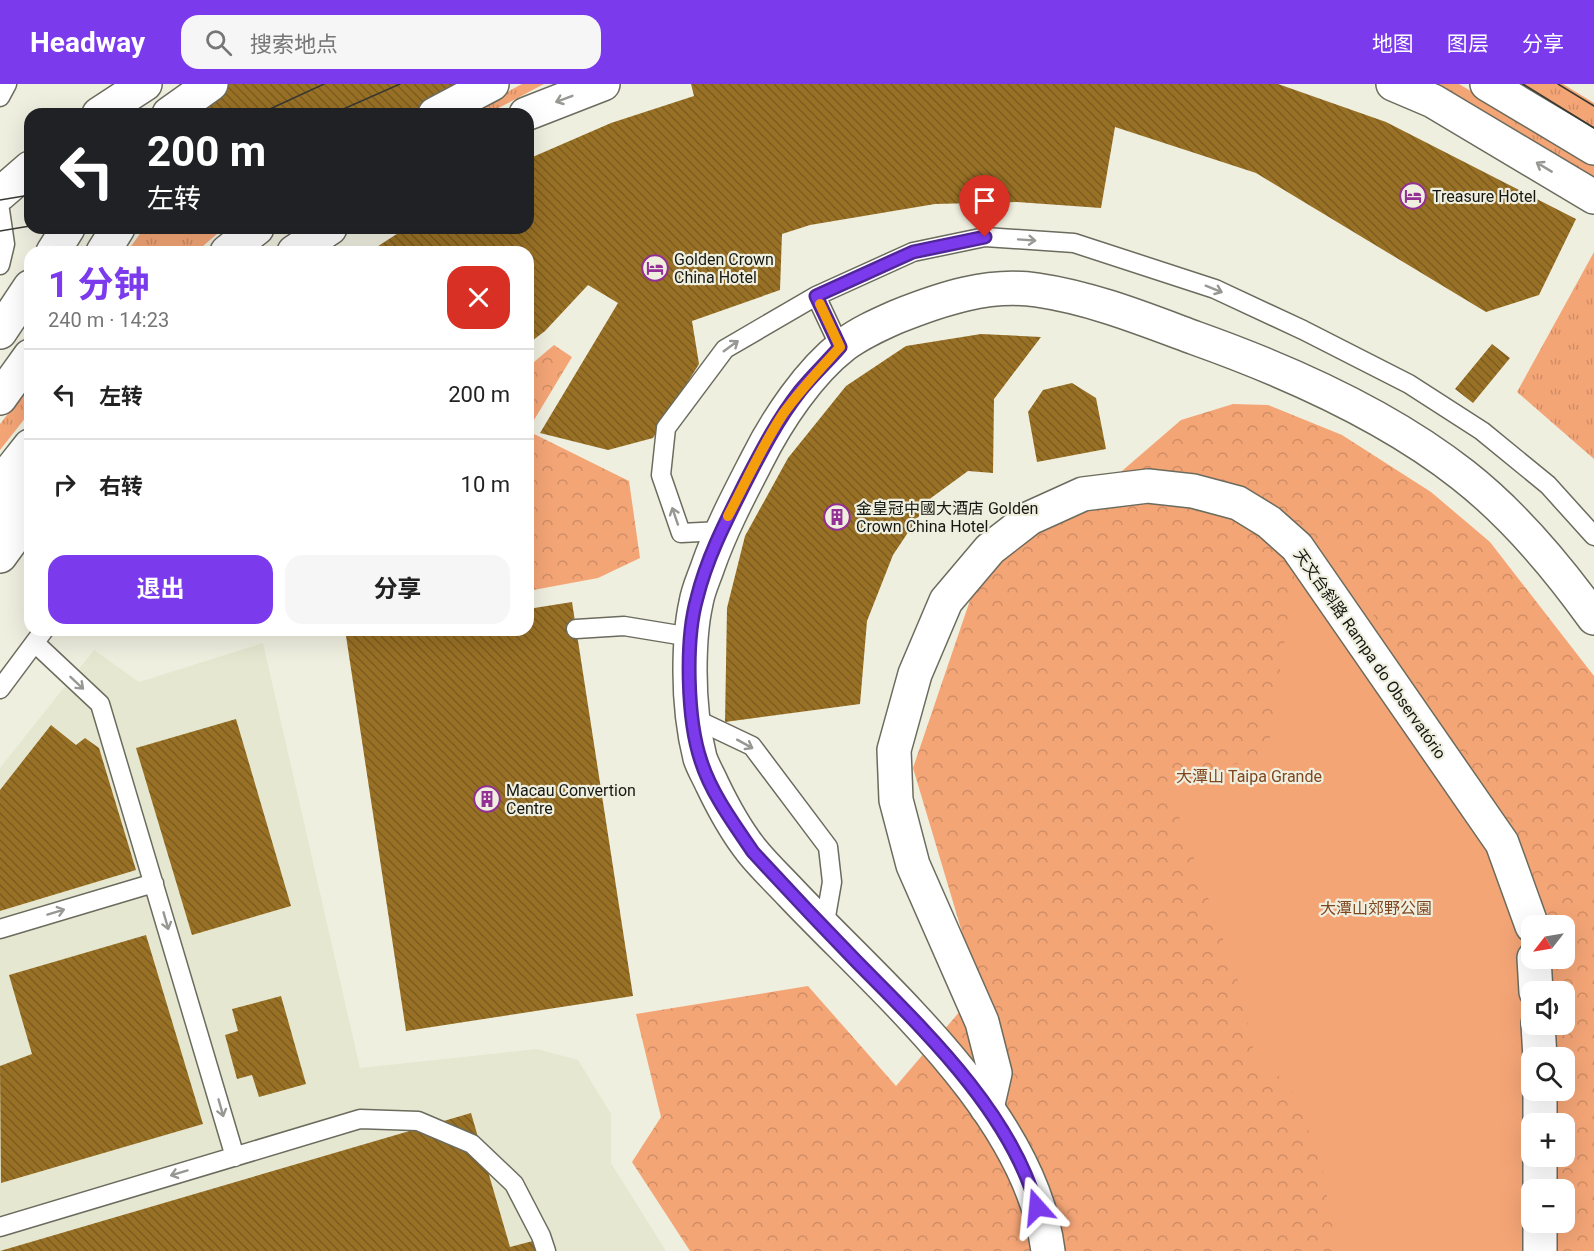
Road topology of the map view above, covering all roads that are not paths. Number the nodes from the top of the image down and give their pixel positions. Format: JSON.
{"nodes":[{"id":1,"x":7,"y":84,"type":"edge"},
{"id":2,"x":145,"y":84,"type":"edge"},
{"id":3,"x":211,"y":84,"type":"edge"},
{"id":4,"x":219,"y":84,"type":"edge"},
{"id":5,"x":492,"y":84,"type":"edge"},
{"id":6,"x":603,"y":84,"type":"edge"},
{"id":7,"x":1394,"y":84,"type":"edge"},
{"id":8,"x":1487,"y":84,"type":"edge"},
{"id":9,"x":0,"y":97,"type":"edge"},
{"id":10,"x":108,"y":108,"type":"edge"},
{"id":11,"x":177,"y":108,"type":"edge"},
{"id":12,"x":198,"y":108,"type":"edge"},
{"id":13,"x":446,"y":108,"type":"edge"},
{"id":14,"x":534,"y":111,"type":"edge"},
{"id":15,"x":1594,"y":148,"type":"edge"},
{"id":16,"x":24,"y":173,"type":"edge"},
{"id":17,"x":0,"y":194,"type":"edge"},
{"id":18,"x":1594,"y":197,"type":"edge"},
{"id":19,"x":0,"y":210,"type":"edge"},
{"id":20,"x":250,"y":234,"type":"edge"},
{"id":21,"x":321,"y":234,"type":"edge"},
{"id":22,"x":234,"y":246,"type":"edge"},
{"id":23,"x":303,"y":246,"type":"edge"},
{"id":24,"x":0,"y":265,"type":"edge"},
{"id":25,"x":24,"y":295,"type":"edge"},
{"id":26,"x":816,"y":296,"type":"junction"},
{"id":27,"x":0,"y":332,"type":"edge"},
{"id":28,"x":840,"y":347,"type":"junction"},
{"id":29,"x":24,"y":364,"type":"edge"},
{"id":30,"x":0,"y":398,"type":"edge"},
{"id":31,"x":24,"y":454,"type":"edge"},
{"id":32,"x":0,"y":484,"type":"edge"},
{"id":33,"x":24,"y":491,"type":"edge"},
{"id":34,"x":0,"y":522,"type":"edge"},
{"id":35,"x":24,"y":523,"type":"edge"},
{"id":36,"x":721,"y":531,"type":"junction"},
{"id":37,"x":1594,"y":536,"type":"edge"},
{"id":38,"x":0,"y":556,"type":"edge"},
{"id":39,"x":1594,"y":618,"type":"edge"},
{"id":40,"x":576,"y":629,"type":"dead end"},
{"id":41,"x":40,"y":636,"type":"edge"},
{"id":42,"x":692,"y":637,"type":"junction"},
{"id":43,"x":0,"y":689,"type":"edge"},
{"id":44,"x":693,"y":718,"type":"junction"},
{"id":45,"x":154,"y":883,"type":"junction"},
{"id":46,"x":1528,"y":915,"type":"edge"},
{"id":47,"x":824,"y":928,"type":"junction"},
{"id":48,"x":0,"y":929,"type":"edge"},
{"id":49,"x":987,"y":1108,"type":"junction"},
{"id":50,"x":235,"y":1157,"type":"junction"},
{"id":51,"x":0,"y":1227,"type":"edge"},
{"id":52,"x":1540,"y":1233,"type":"edge"},
{"id":53,"x":546,"y":1251,"type":"edge"},
{"id":54,"x":1048,"y":1251,"type":"edge"},
{"id":55,"x":1540,"y":1251,"type":"edge"}],
"edges":[{"from":1,"to":9,"type":"lane"},
{"from":2,"to":10,"type":"street"},
{"from":3,"to":11,"type":"street"},
{"from":4,"to":12,"type":"street"},
{"from":5,"to":13,"type":"street"},
{"from":6,"to":14,"type":"street","one_way":true},
{"from":18,"to":7,"type":"street","one_way":true},
{"from":8,"to":15,"type":"street"},
{"from":16,"to":17,"type":"street"},
{"from":19,"to":24,"type":"lane"},
{"from":20,"to":22,"type":"street"},
{"from":21,"to":23,"type":"street"},
{"from":25,"to":27,"type":"street"},
{"from":26,"to":28,"type":"lane"},
{"from":36,"to":26,"type":"lane","one_way":true},
{"from":26,"to":37,"type":"lane","one_way":true},
{"from":28,"to":36,"type":"street"},
{"from":28,"to":39,"type":"street"},
{"from":29,"to":30,"type":"street"},
{"from":31,"to":32,"type":"street"},
{"from":33,"to":34,"type":"street"},
{"from":35,"to":38,"type":"street"},
{"from":36,"to":42,"type":"street"},
{"from":40,"to":42,"type":"lane"},
{"from":41,"to":43,"type":"lane"},
{"from":41,"to":45,"type":"lane","one_way":true},
{"from":42,"to":44,"type":"street"},
{"from":44,"to":47,"type":"street"},
{"from":44,"to":47,"type":"lane","one_way":true},
{"from":48,"to":45,"type":"lane","one_way":true},
{"from":45,"to":50,"type":"lane","one_way":true},
{"from":46,"to":49,"type":"street","name":"天文台斜路 Rampa do Observatório"},
{"from":47,"to":49,"type":"street"},
{"from":49,"to":54,"type":"street"},
{"from":50,"to":51,"type":"lane","one_way":true},
{"from":50,"to":53,"type":"lane"},
{"from":52,"to":55,"type":"street"}]}
